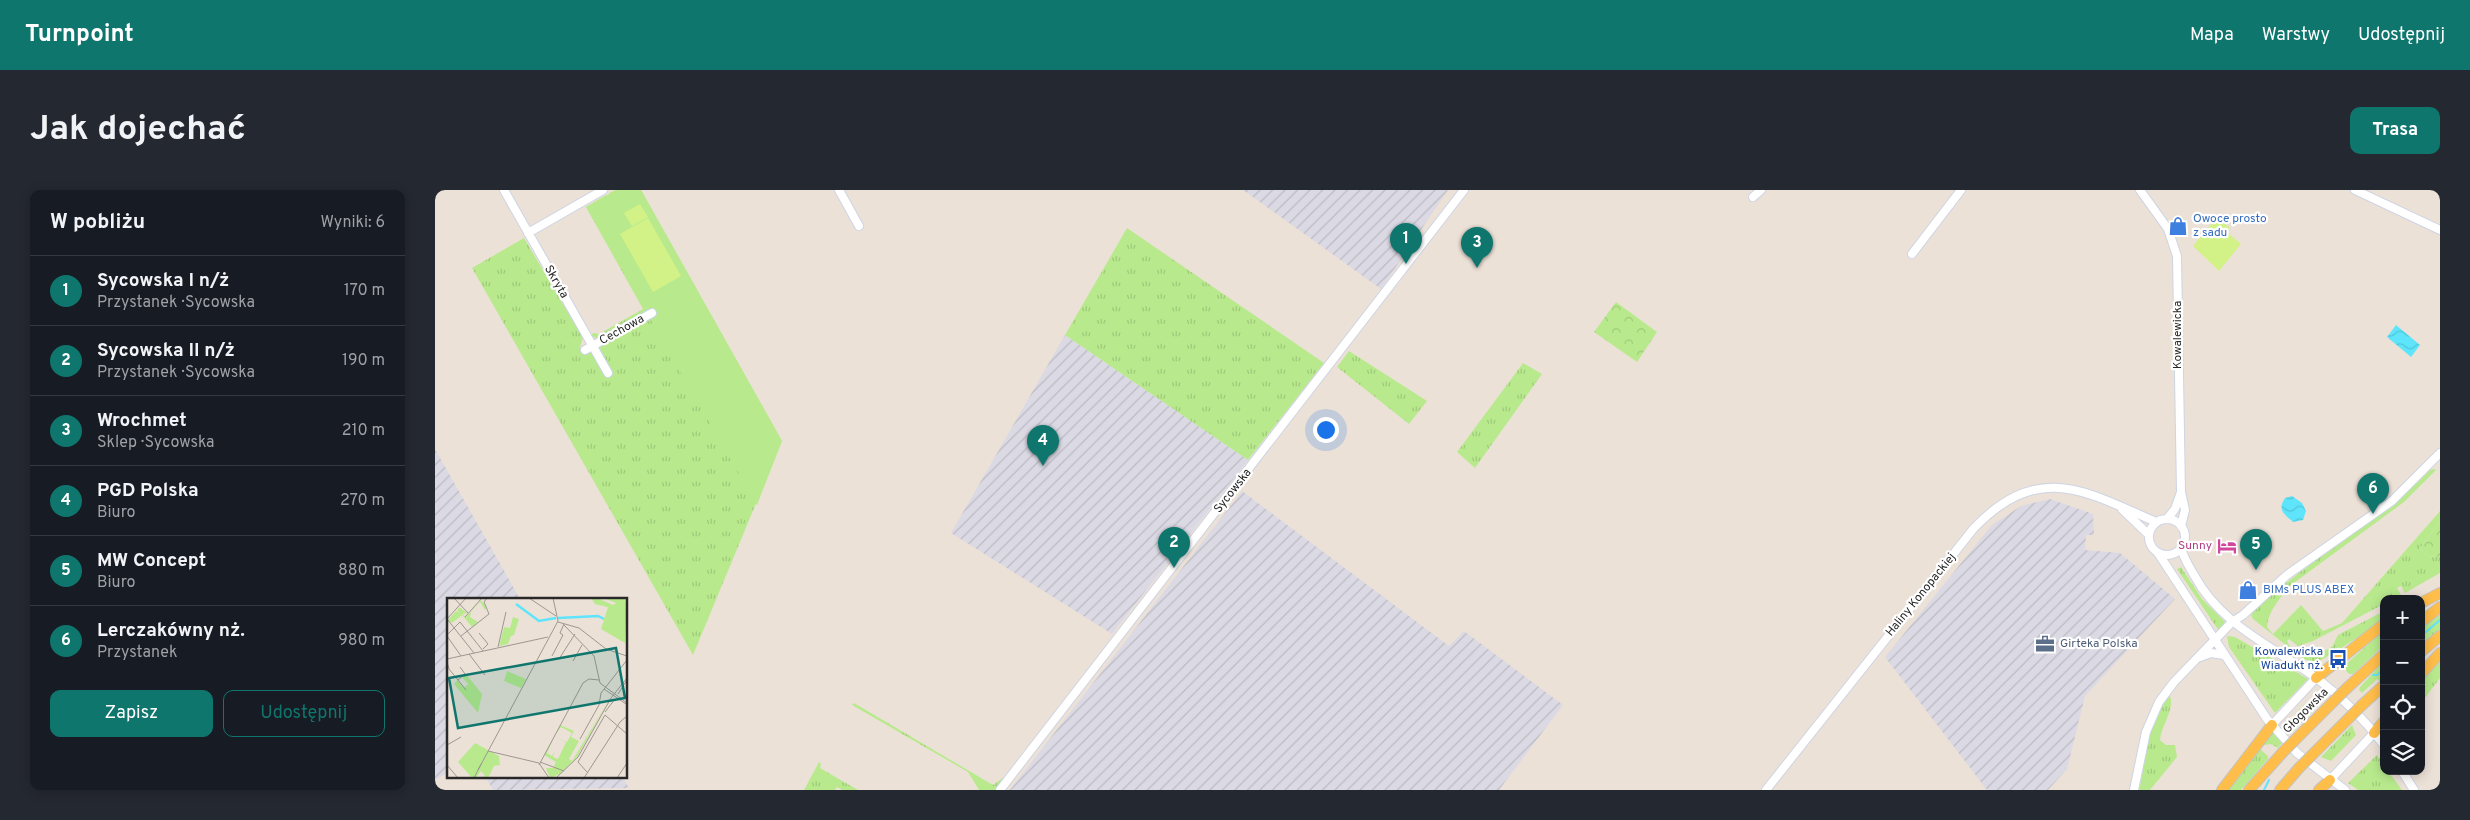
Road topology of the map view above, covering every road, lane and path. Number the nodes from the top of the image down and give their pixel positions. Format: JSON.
{"nodes":[{"id":1,"x":503,"y":190,"type":"edge"},
{"id":2,"x":603,"y":190,"type":"edge"},
{"id":3,"x":839,"y":190,"type":"edge"},
{"id":4,"x":1464,"y":190,"type":"edge"},
{"id":5,"x":1761,"y":190,"type":"edge"},
{"id":6,"x":1961,"y":190,"type":"edge"},
{"id":7,"x":2139,"y":190,"type":"edge"},
{"id":8,"x":2355,"y":190,"type":"edge"},
{"id":9,"x":1753,"y":197,"type":"dead end"},
{"id":10,"x":859,"y":226,"type":"dead end"},
{"id":11,"x":2440,"y":230,"type":"edge"},
{"id":12,"x":528,"y":233,"type":"junction"},
{"id":13,"x":1912,"y":254,"type":"dead end"},
{"id":14,"x":652,"y":313,"type":"dead end"},
{"id":15,"x":589,"y":348,"type":"junction"},
{"id":16,"x":608,"y":373,"type":"dead end"},
{"id":17,"x":2440,"y":454,"type":"edge"},
{"id":18,"x":2181,"y":492,"type":"junction"},
{"id":19,"x":2122,"y":509,"type":"junction"},
{"id":20,"x":2167,"y":519,"type":"junction"},
{"id":21,"x":2156,"y":522,"type":"junction"},
{"id":22,"x":2181,"y":526,"type":"junction"},
{"id":23,"x":2149,"y":534,"type":"junction"},
{"id":24,"x":2181,"y":548,"type":"junction"},
{"id":25,"x":2158,"y":553,"type":"junction"},
{"id":26,"x":2440,"y":593,"type":"edge"},
{"id":27,"x":2425,"y":601,"type":"edge"},
{"id":28,"x":2440,"y":607,"type":"edge"},
{"id":29,"x":2243,"y":616,"type":"junction"},
{"id":30,"x":2425,"y":619,"type":"edge"},
{"id":31,"x":2232,"y":622,"type":"junction"},
{"id":32,"x":2380,"y":627,"type":"edge"},
{"id":33,"x":2248,"y":634,"type":"junction"},
{"id":34,"x":2440,"y":636,"type":"edge"},
{"id":35,"x":2214,"y":640,"type":"junction"},
{"id":36,"x":2425,"y":649,"type":"edge"},
{"id":37,"x":2440,"y":653,"type":"edge"},
{"id":38,"x":2224,"y":655,"type":"junction"},
{"id":39,"x":2200,"y":657,"type":"junction"},
{"id":40,"x":2380,"y":658,"type":"edge"},
{"id":41,"x":2425,"y":670,"type":"edge"},
{"id":42,"x":2316,"y":678,"type":"junction"},
{"id":43,"x":2380,"y":689,"type":"edge"},
{"id":44,"x":2272,"y":725,"type":"junction"},
{"id":45,"x":2380,"y":726,"type":"edge"},
{"id":46,"x":2374,"y":733,"type":"junction"},
{"id":47,"x":2380,"y":740,"type":"edge"},
{"id":48,"x":2404,"y":775,"type":"edge"},
{"id":49,"x":2330,"y":780,"type":"junction"},
{"id":50,"x":1000,"y":790,"type":"edge"},
{"id":51,"x":1765,"y":790,"type":"edge"},
{"id":52,"x":2134,"y":790,"type":"edge"},
{"id":53,"x":2222,"y":790,"type":"edge"},
{"id":54,"x":2249,"y":790,"type":"edge"},
{"id":55,"x":2280,"y":790,"type":"edge"},
{"id":56,"x":2319,"y":790,"type":"edge"},
{"id":57,"x":2345,"y":790,"type":"edge"},
{"id":58,"x":2414,"y":790,"type":"edge"}],
"edges":[{"from":1,"to":12,"type":"street","name":"Skryta"},
{"from":2,"to":12,"type":"street"},
{"from":3,"to":10,"type":"street"},
{"from":4,"to":50,"type":"street","name":"Sycowska"},
{"from":5,"to":9,"type":"street"},
{"from":6,"to":13,"type":"street"},
{"from":7,"to":18,"type":"street","name":"Kowalewicka"},
{"from":8,"to":11,"type":"street"},
{"from":12,"to":15,"type":"street","name":"Skryta"},
{"from":14,"to":15,"type":"street","name":"Cechowa"},
{"from":15,"to":16,"type":"street","name":"Skryta"},
{"from":17,"to":29,"type":"street"},
{"from":18,"to":20,"type":"street","name":"Kowalewicka"},
{"from":18,"to":22,"type":"street","name":"Kowalewicka"},
{"from":19,"to":21,"type":"street","name":"Haliny Konopackiej"},
{"from":19,"to":23,"type":"street","name":"Haliny Konopackiej"},
{"from":19,"to":51,"type":"street","name":"Haliny Konopackiej"},
{"from":20,"to":21,"type":"street"},
{"from":20,"to":22,"type":"street"},
{"from":21,"to":23,"type":"street"},
{"from":22,"to":24,"type":"street"},
{"from":23,"to":25,"type":"street"},
{"from":24,"to":25,"type":"street"},
{"from":24,"to":31,"type":"street"},
{"from":25,"to":35,"type":"street"},
{"from":26,"to":27,"type":"main road"},
{"from":28,"to":30,"type":"main road"},
{"from":29,"to":31,"type":"street"},
{"from":29,"to":33,"type":"street"},
{"from":31,"to":33,"type":"street"},
{"from":31,"to":35,"type":"street"},
{"from":32,"to":42,"type":"main road"},
{"from":33,"to":42,"type":"street"},
{"from":34,"to":36,"type":"main road"},
{"from":35,"to":38,"type":"street"},
{"from":35,"to":39,"type":"street"},
{"from":37,"to":41,"type":"main road"},
{"from":38,"to":39,"type":"street"},
{"from":38,"to":44,"type":"street"},
{"from":39,"to":52,"type":"street"},
{"from":40,"to":54,"type":"main road","name":"Głogowska","bridge":true},
{"from":42,"to":44,"type":"street"},
{"from":42,"to":46,"type":"street"},
{"from":43,"to":55,"type":"main road","bridge":true},
{"from":44,"to":49,"type":"street"},
{"from":44,"to":53,"type":"main road"},
{"from":45,"to":46,"type":"main road"},
{"from":46,"to":47,"type":"street"},
{"from":46,"to":49,"type":"street"},
{"from":48,"to":58,"type":"street"},
{"from":49,"to":56,"type":"main road"},
{"from":49,"to":57,"type":"street"}]}
